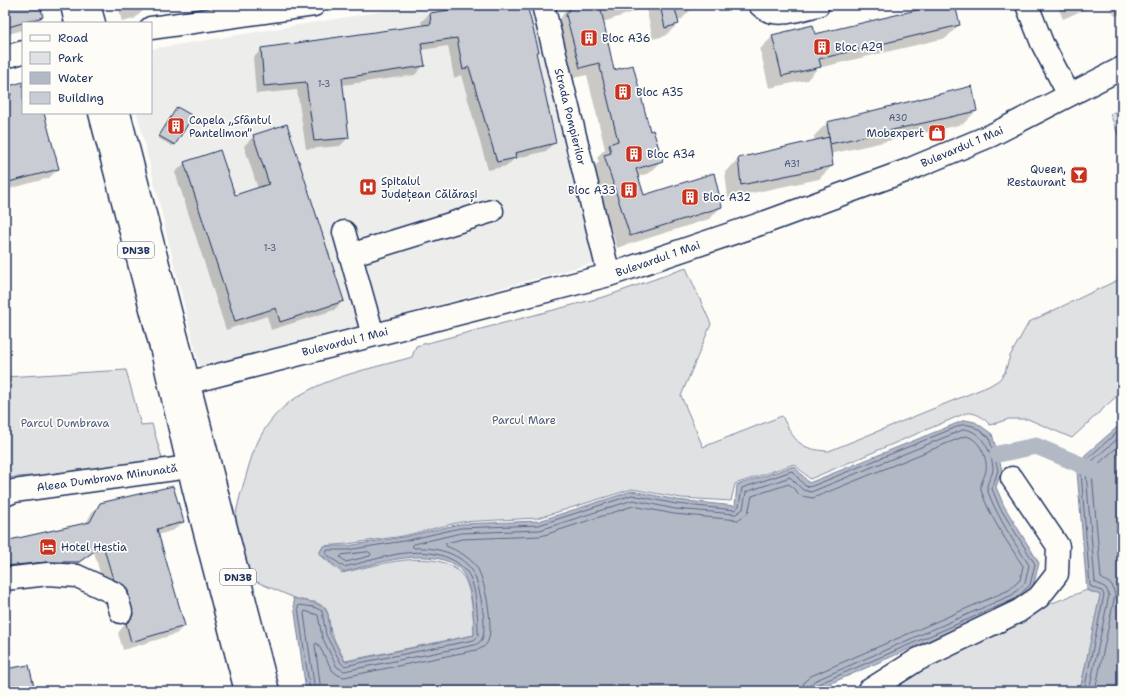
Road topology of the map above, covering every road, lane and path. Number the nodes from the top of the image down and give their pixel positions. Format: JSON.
{"nodes":[{"id":1,"x":72,"y":5,"type":"edge"},
{"id":2,"x":89,"y":5,"type":"edge"},
{"id":3,"x":314,"y":5,"type":"edge"},
{"id":4,"x":543,"y":5,"type":"edge"},
{"id":5,"x":760,"y":5,"type":"edge"},
{"id":6,"x":818,"y":5,"type":"edge"},
{"id":7,"x":1027,"y":5,"type":"edge"},
{"id":8,"x":76,"y":22,"type":"edge"},
{"id":9,"x":94,"y":22,"type":"edge"},
{"id":10,"x":152,"y":28,"type":"edge"},
{"id":11,"x":22,"y":52,"type":"edge"},
{"id":12,"x":5,"y":57,"type":"edge"},
{"id":13,"x":1122,"y":68,"type":"edge"},
{"id":14,"x":1069,"y":95,"type":"junction"},
{"id":15,"x":100,"y":114,"type":"edge"},
{"id":16,"x":118,"y":114,"type":"edge"},
{"id":17,"x":492,"y":211,"type":"dead end"},
{"id":18,"x":344,"y":232,"type":"dead end"},
{"id":19,"x":350,"y":255,"type":"junction"},
{"id":20,"x":609,"y":276,"type":"junction"},
{"id":21,"x":373,"y":335,"type":"junction"},
{"id":22,"x":180,"y":384,"type":"junction"},
{"id":23,"x":199,"y":464,"type":"junction"},
{"id":24,"x":1012,"y":478,"type":"dead end"},
{"id":25,"x":5,"y":495,"type":"edge"},
{"id":26,"x":5,"y":579,"type":"edge"},
{"id":27,"x":121,"y":612,"type":"dead end"},
{"id":28,"x":246,"y":691,"type":"edge"},
{"id":29,"x":268,"y":691,"type":"edge"},
{"id":30,"x":868,"y":691,"type":"edge"}],
"edges":[{"from":1,"to":8,"type":"street"},
{"from":2,"to":9,"type":"street"},
{"from":3,"to":10,"type":"street"},
{"from":4,"to":20,"type":"street","name":"Strada Pompierilor"},
{"from":5,"to":6,"type":"street"},
{"from":7,"to":14,"type":"street"},
{"from":11,"to":12,"type":"street"},
{"from":13,"to":14,"type":"street","name":"Bulevardul 1 Mai"},
{"from":14,"to":20,"type":"street","name":"Bulevardul 1 Mai"},
{"from":15,"to":22,"type":"street","number":"DN3B"},
{"from":16,"to":22,"type":"street","number":"DN3B"},
{"from":17,"to":19,"type":"street"},
{"from":18,"to":19,"type":"street"},
{"from":19,"to":21,"type":"street"},
{"from":20,"to":21,"type":"street","name":"Bulevardul 1 Mai"},
{"from":21,"to":22,"type":"street","name":"Bulevardul 1 Mai"},
{"from":22,"to":23,"type":"street","number":"DN3B"},
{"from":23,"to":25,"type":"street","name":"Aleea Dumbrava Minunată"},
{"from":23,"to":28,"type":"street","number":"DN3B"},
{"from":23,"to":29,"type":"street","number":"DN3B"},
{"from":24,"to":30,"type":"street"},
{"from":26,"to":27,"type":"street"}]}
